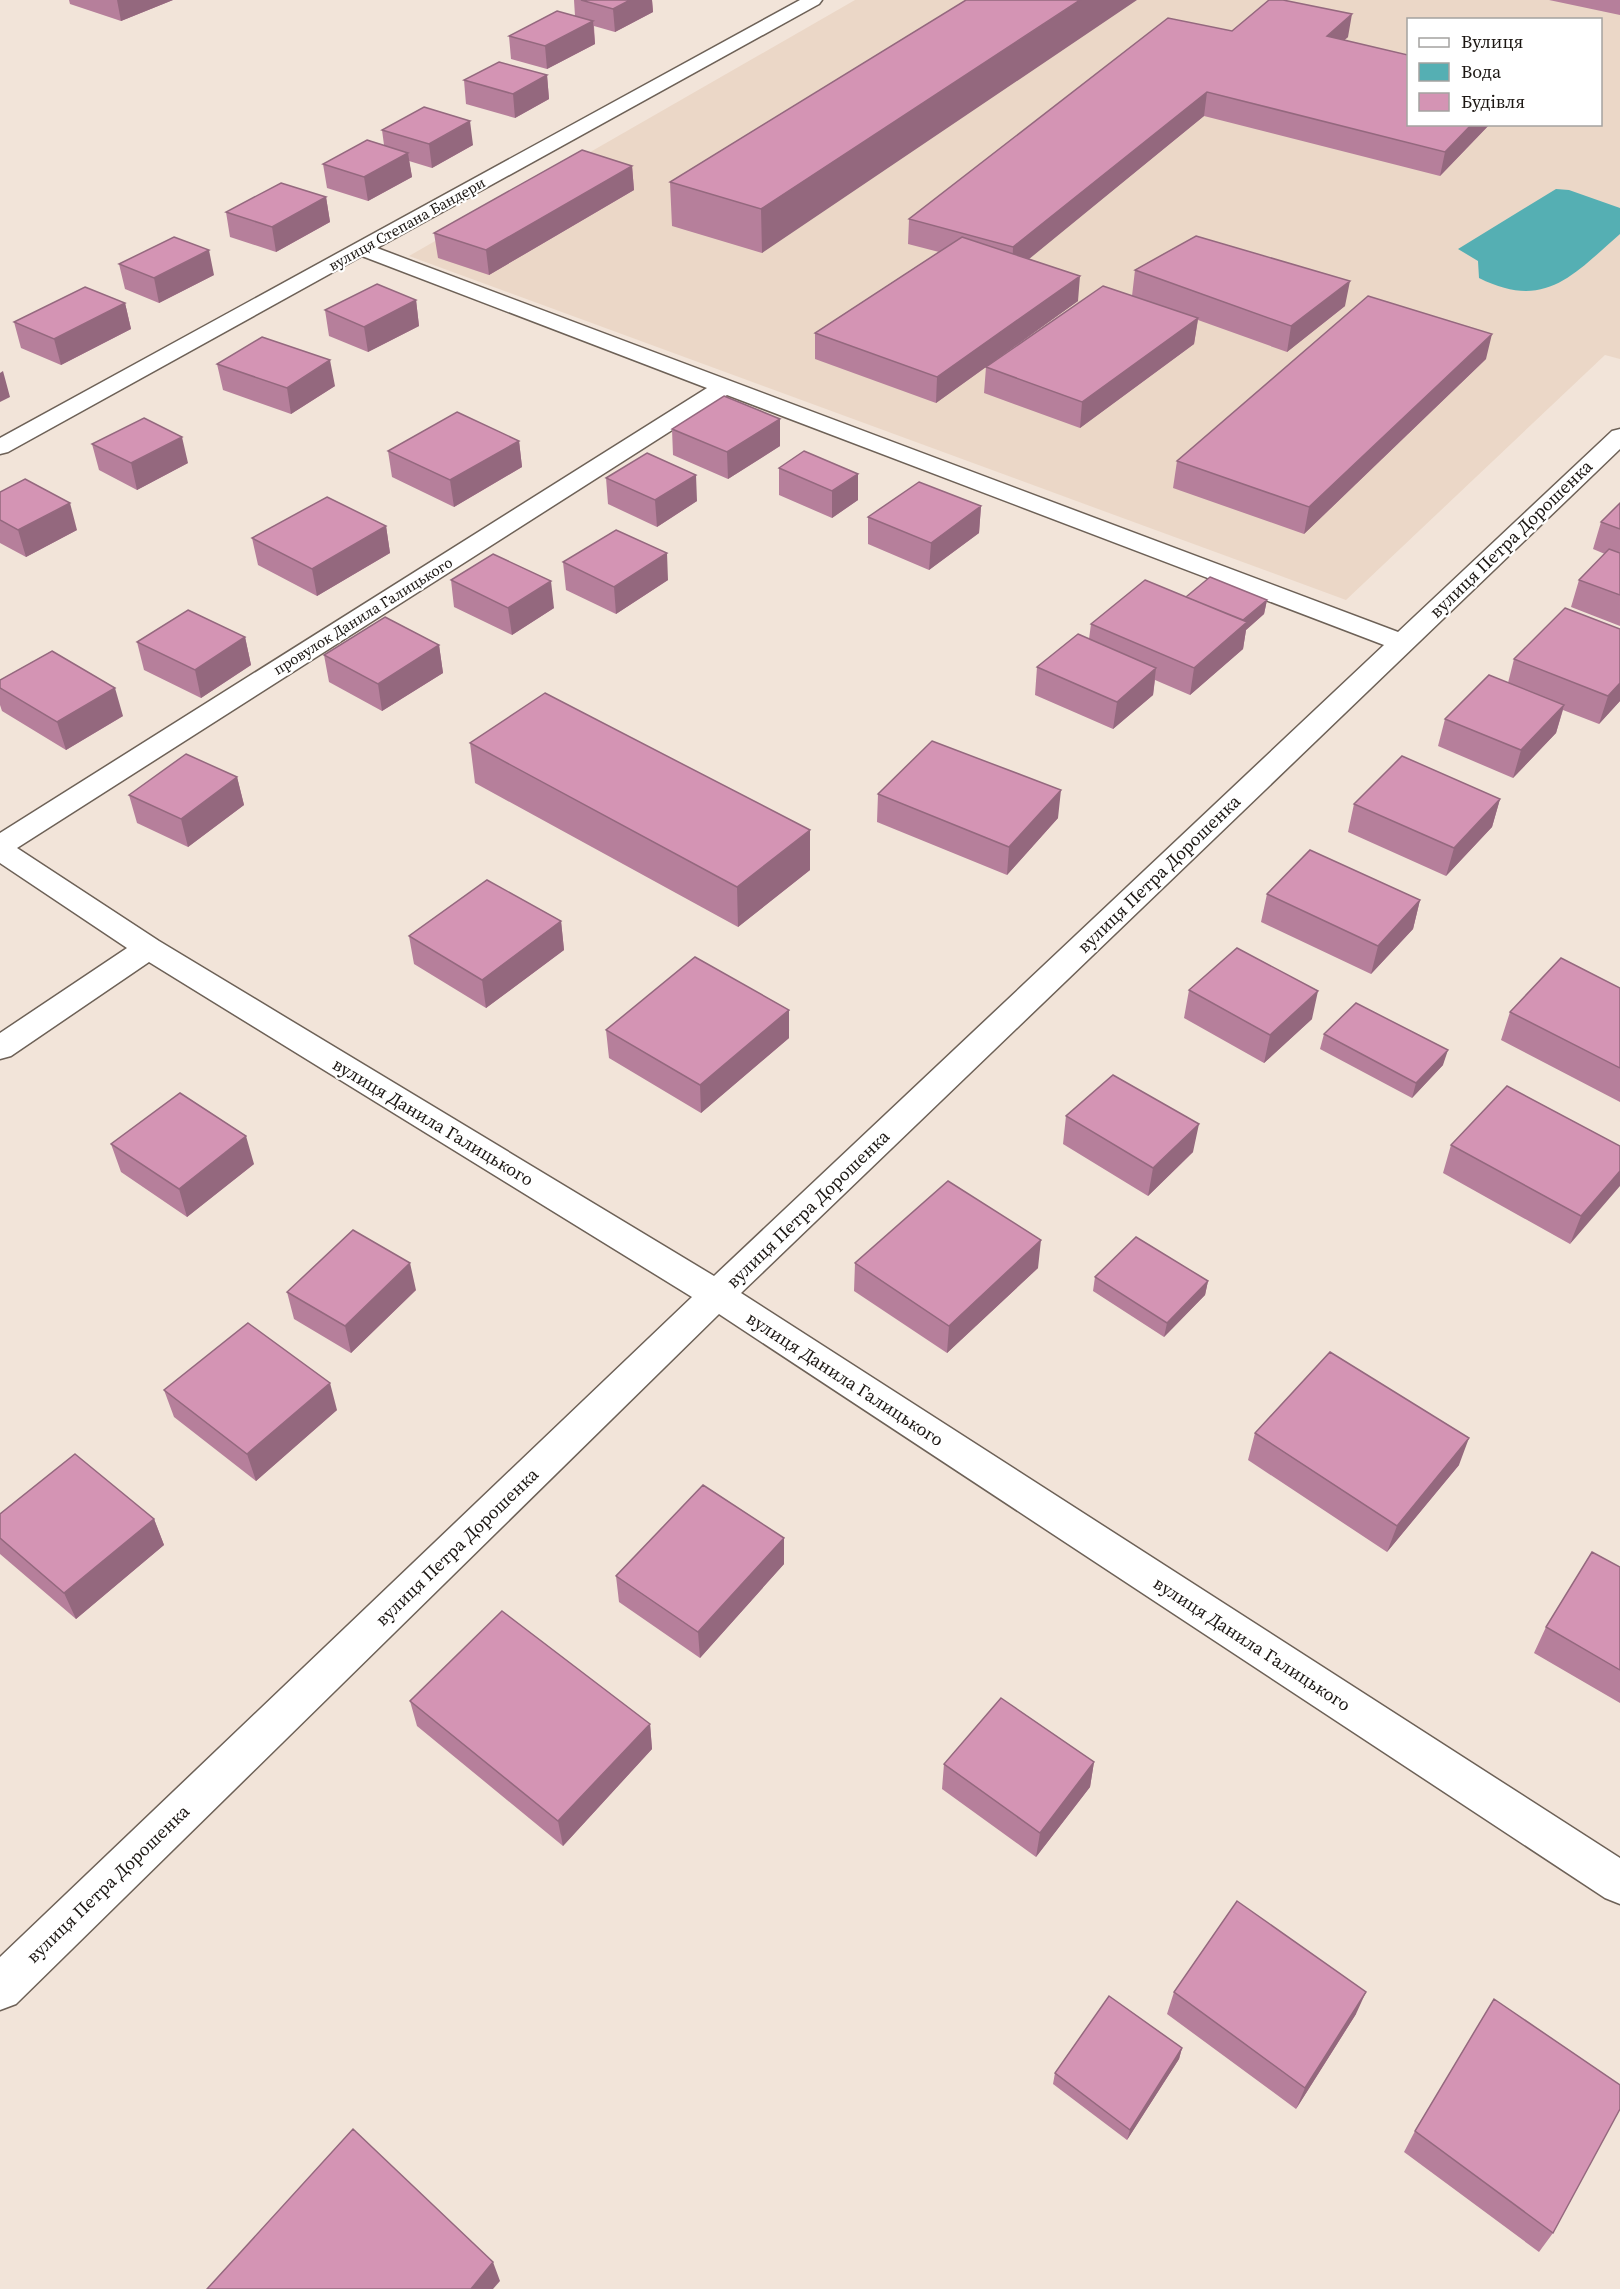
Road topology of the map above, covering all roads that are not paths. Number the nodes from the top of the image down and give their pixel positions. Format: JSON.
{"nodes":[{"id":1,"x":813,"y":0,"type":"edge"},
{"id":2,"x":361,"y":249,"type":"junction"},
{"id":3,"x":726,"y":386,"type":"junction"},
{"id":4,"x":1620,"y":436,"type":"edge"},
{"id":5,"x":0,"y":447,"type":"edge"},
{"id":6,"x":1402,"y":643,"type":"junction"},
{"id":7,"x":0,"y":848,"type":"edge"},
{"id":8,"x":148,"y":948,"type":"junction"},
{"id":9,"x":0,"y":1048,"type":"edge"},
{"id":10,"x":717,"y":1295,"type":"junction"},
{"id":11,"x":1620,"y":1883,"type":"edge"},
{"id":12,"x":0,"y":1988,"type":"edge"}],
"edges":[{"from":1,"to":2,"type":"street","name":"вулиця Степана Бандери"},
{"from":2,"to":3,"type":"street"},
{"from":2,"to":5,"type":"street","name":"вулиця Степана Бандери"},
{"from":3,"to":6,"type":"street"},
{"from":3,"to":7,"type":"street","name":"провулок Данила Галицького"},
{"from":4,"to":6,"type":"street","name":"вулиця Петра Дорошенка"},
{"from":6,"to":10,"type":"street","name":"вулиця Петра Дорошенка"},
{"from":7,"to":8,"type":"street","name":"вулиця Данила Галицького"},
{"from":8,"to":9,"type":"street"},
{"from":8,"to":10,"type":"street","name":"вулиця Данила Галицького"},
{"from":10,"to":11,"type":"street","name":"вулиця Данила Галицького"},
{"from":10,"to":12,"type":"street","name":"вулиця Петра Дорошенка"}]}
